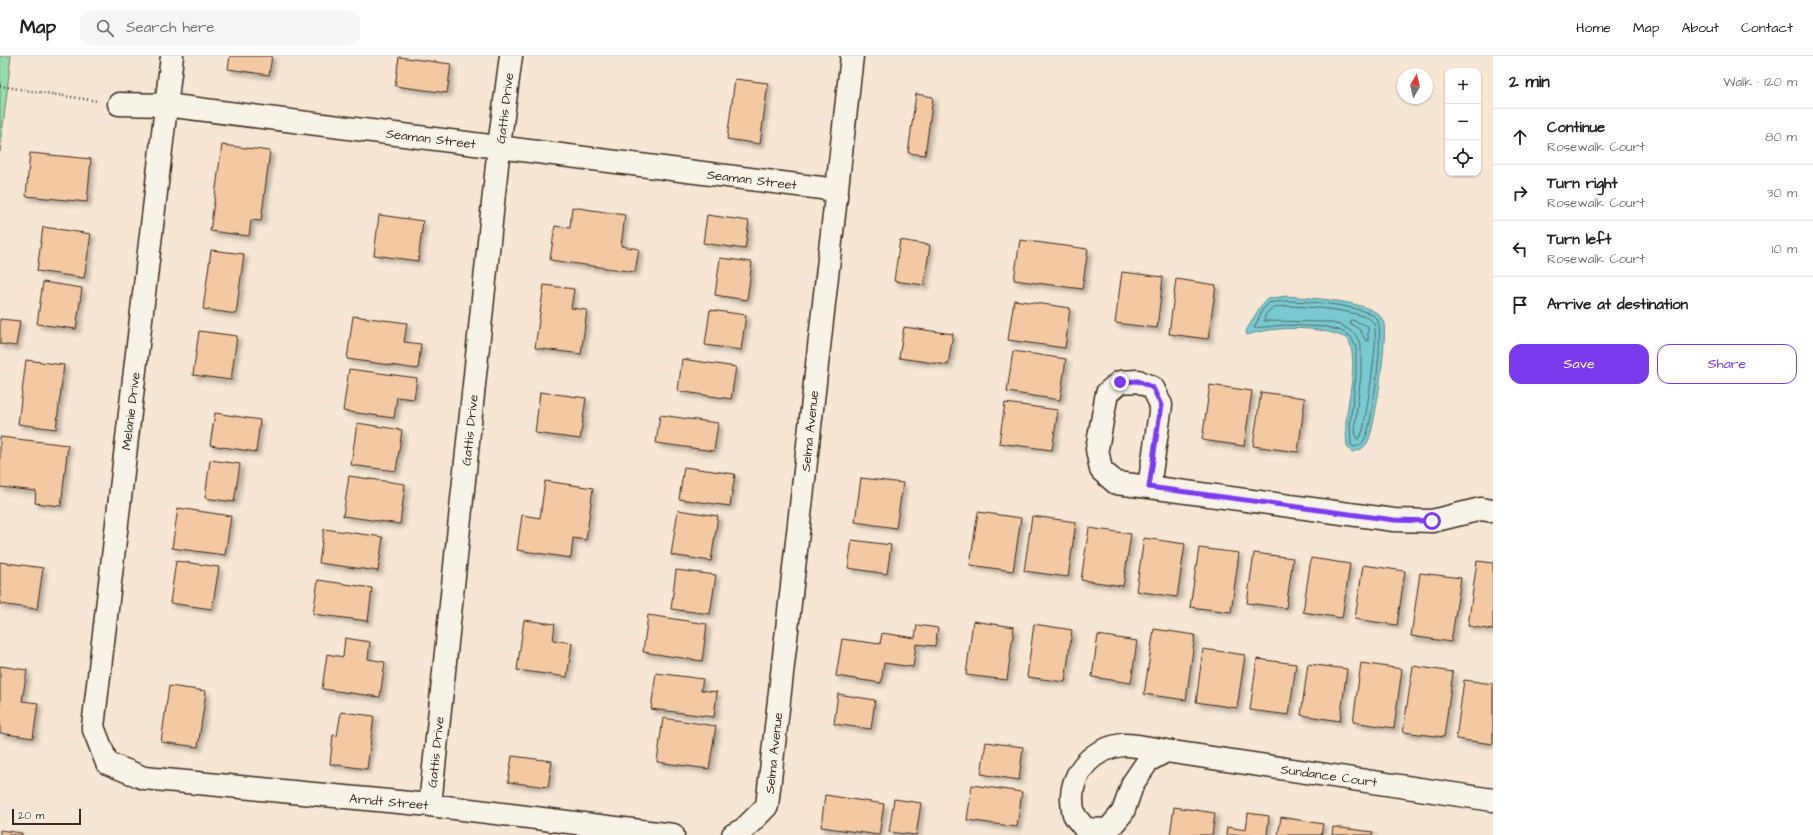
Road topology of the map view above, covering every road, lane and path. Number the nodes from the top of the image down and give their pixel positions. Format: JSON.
{"nodes":[{"id":1,"x":172,"y":56,"type":"edge"},
{"id":2,"x":511,"y":56,"type":"edge"},
{"id":3,"x":852,"y":56,"type":"edge"},
{"id":4,"x":0,"y":86,"type":"edge"},
{"id":5,"x":119,"y":104,"type":"joint"},
{"id":6,"x":166,"y":105,"type":"junction"},
{"id":7,"x":499,"y":146,"type":"junction"},
{"id":8,"x":837,"y":190,"type":"junction"},
{"id":9,"x":1149,"y":487,"type":"junction"},
{"id":10,"x":1493,"y":511,"type":"edge"},
{"id":11,"x":1166,"y":751,"type":"junction"},
{"id":12,"x":107,"y":763,"type":"joint"},
{"id":13,"x":1493,"y":800,"type":"edge"},
{"id":14,"x":430,"y":805,"type":"junction"},
{"id":15,"x":673,"y":835,"type":"edge"},
{"id":16,"x":733,"y":835,"type":"edge"}],
"edges":[{"from":1,"to":6,"type":"street","name":"Melanie Drive"},
{"from":2,"to":7,"type":"street","name":"Gattis Drive"},
{"from":3,"to":8,"type":"street","name":"Selma Avenue"},
{"from":4,"to":5,"type":"path"},
{"from":5,"to":6,"type":"street","name":"Seaman Street"},
{"from":6,"to":7,"type":"street","name":"Seaman Street"},
{"from":6,"to":12,"type":"street","name":"Melanie Drive"},
{"from":7,"to":8,"type":"street","name":"Seaman Street"},
{"from":7,"to":14,"type":"street","name":"Gattis Drive"},
{"from":8,"to":16,"type":"street","name":"Selma Avenue"},
{"from":9,"to":9,"type":"street"},
{"from":9,"to":10,"type":"street"},
{"from":11,"to":11,"type":"street","name":"Sundance Court"},
{"from":11,"to":13,"type":"street","name":"Sundance Court"},
{"from":12,"to":14,"type":"street","name":"Arndt Street"},
{"from":14,"to":15,"type":"street","name":"Arndt Street"}]}
